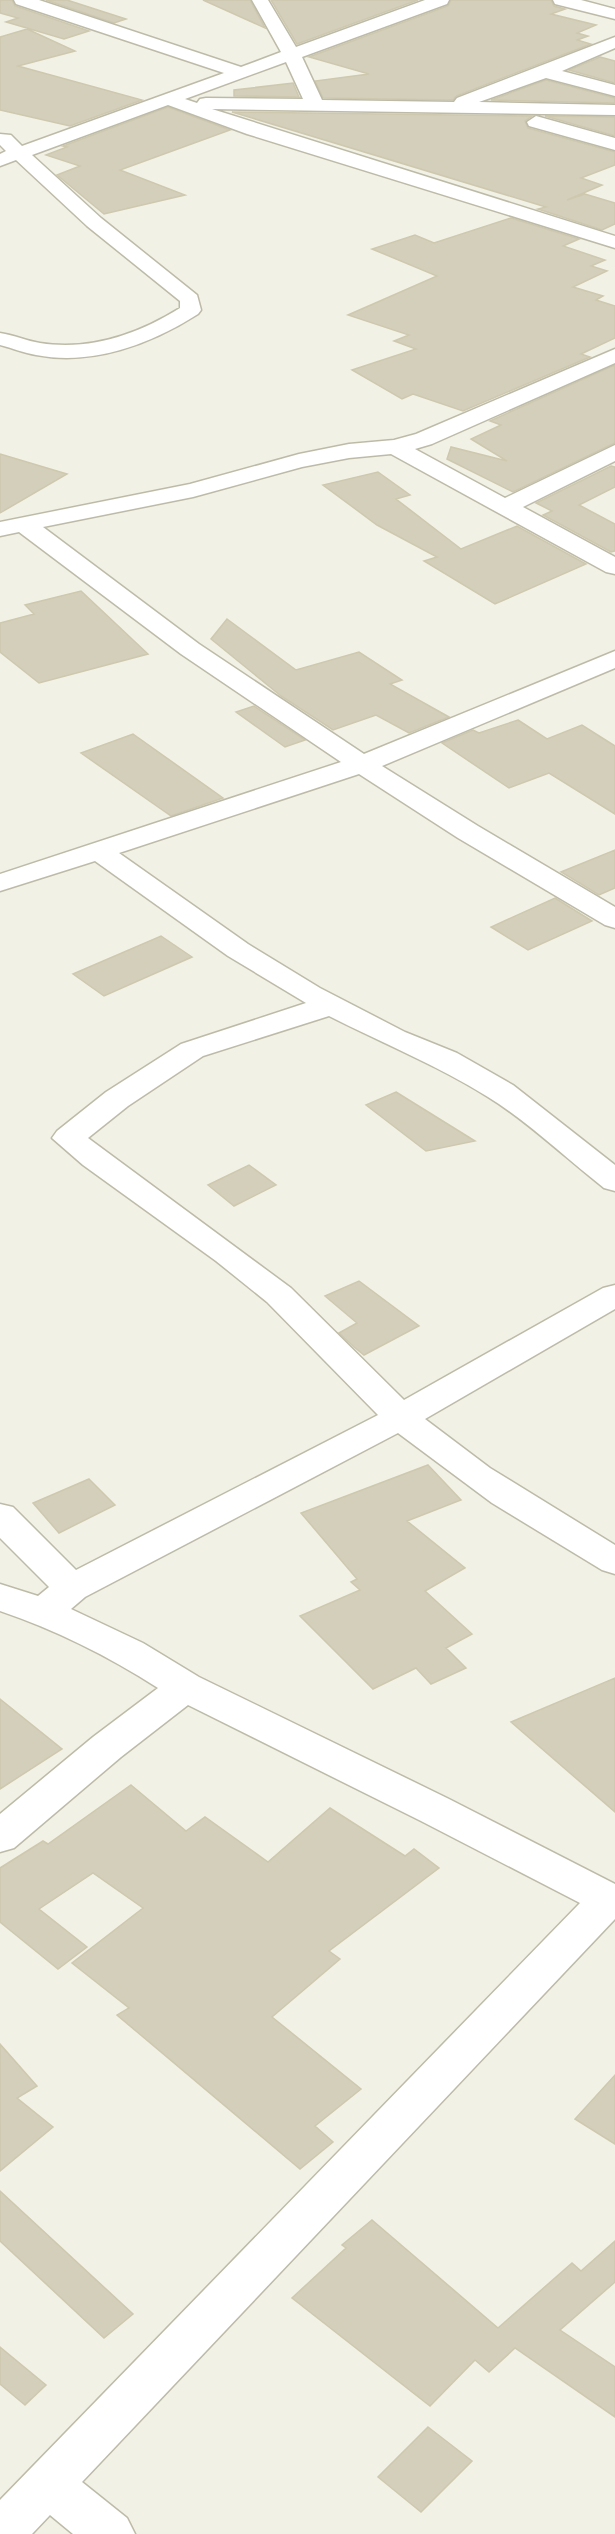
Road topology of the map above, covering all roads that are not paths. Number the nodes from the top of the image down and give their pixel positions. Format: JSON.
{"nodes":[{"id":1,"x":22,"y":0,"type":"edge"},
{"id":2,"x":260,"y":0,"type":"edge"},
{"id":3,"x":441,"y":0,"type":"edge"},
{"id":4,"x":561,"y":0,"type":"edge"},
{"id":5,"x":81,"y":4,"type":"dead end"},
{"id":6,"x":59,"y":11,"type":"junction"},
{"id":7,"x":615,"y":14,"type":"edge"},
{"id":8,"x":615,"y":42,"type":"edge"},
{"id":9,"x":292,"y":56,"type":"junction"},
{"id":10,"x":240,"y":72,"type":"junction"},
{"id":11,"x":545,"y":72,"type":"junction"},
{"id":12,"x":615,"y":91,"type":"edge"},
{"id":13,"x":173,"y":101,"type":"junction"},
{"id":14,"x":315,"y":105,"type":"junction"},
{"id":15,"x":446,"y":108,"type":"junction"},
{"id":16,"x":487,"y":110,"type":"junction"},
{"id":17,"x":615,"y":110,"type":"edge"},
{"id":18,"x":0,"y":135,"type":"edge"},
{"id":19,"x":615,"y":144,"type":"edge"},
{"id":20,"x":9,"y":156,"type":"edge"},
{"id":21,"x":615,"y":242,"type":"edge"},
{"id":22,"x":0,"y":339,"type":"edge"},
{"id":23,"x":612,"y":359,"type":"edge"},
{"id":24,"x":395,"y":447,"type":"junction"},
{"id":25,"x":615,"y":452,"type":"edge"},
{"id":26,"x":505,"y":507,"type":"junction"},
{"id":27,"x":12,"y":526,"type":"edge"},
{"id":28,"x":615,"y":567,"type":"edge"},
{"id":29,"x":615,"y":659,"type":"edge"},
{"id":30,"x":585,"y":674,"type":"junction"},
{"id":31,"x":615,"y":690,"type":"edge"},
{"id":32,"x":363,"y":764,"type":"junction"},
{"id":33,"x":100,"y":852,"type":"junction"},
{"id":34,"x":0,"y":883,"type":"edge"},
{"id":35,"x":615,"y":919,"type":"edge"},
{"id":36,"x":331,"y":1005,"type":"junction"},
{"id":37,"x":615,"y":1181,"type":"edge"},
{"id":38,"x":615,"y":1295,"type":"edge"},
{"id":39,"x":401,"y":1417,"type":"junction"},
{"id":40,"x":0,"y":1516,"type":"edge"},
{"id":41,"x":615,"y":1561,"type":"edge"},
{"id":42,"x":0,"y":1597,"type":"edge"},
{"id":43,"x":57,"y":1600,"type":"junction"},
{"id":44,"x":185,"y":1687,"type":"junction"},
{"id":45,"x":0,"y":1837,"type":"edge"},
{"id":46,"x":612,"y":1901,"type":"edge"},
{"id":47,"x":48,"y":2484,"type":"junction"},
{"id":48,"x":0,"y":2534,"type":"edge"},
{"id":49,"x":110,"y":2534,"type":"edge"}],
"edges":[{"from":1,"to":6,"type":"street"},
{"from":2,"to":9,"type":"street"},
{"from":3,"to":9,"type":"street"},
{"from":4,"to":7,"type":"street"},
{"from":5,"to":6,"type":"street"},
{"from":6,"to":10,"type":"street"},
{"from":8,"to":11,"type":"street"},
{"from":9,"to":10,"type":"street"},
{"from":9,"to":14,"type":"street"},
{"from":10,"to":13,"type":"street"},
{"from":11,"to":12,"type":"street"},
{"from":11,"to":15,"type":"street"},
{"from":13,"to":14,"type":"street"},
{"from":13,"to":20,"type":"street"},
{"from":13,"to":21,"type":"street"},
{"from":14,"to":15,"type":"street"},
{"from":15,"to":16,"type":"street"},
{"from":16,"to":17,"type":"street"},
{"from":16,"to":19,"type":"street"},
{"from":18,"to":20,"type":"street"},
{"from":20,"to":22,"type":"street"},
{"from":23,"to":24,"type":"street"},
{"from":24,"to":26,"type":"street"},
{"from":24,"to":27,"type":"street"},
{"from":25,"to":26,"type":"street"},
{"from":26,"to":28,"type":"street"},
{"from":27,"to":32,"type":"street"},
{"from":29,"to":30,"type":"street"},
{"from":30,"to":31,"type":"street"},
{"from":30,"to":32,"type":"street"},
{"from":32,"to":33,"type":"street"},
{"from":32,"to":35,"type":"street"},
{"from":33,"to":34,"type":"street"},
{"from":33,"to":36,"type":"street"},
{"from":36,"to":37,"type":"street"},
{"from":36,"to":39,"type":"street"},
{"from":38,"to":39,"type":"street"},
{"from":39,"to":41,"type":"street"},
{"from":39,"to":43,"type":"street"},
{"from":40,"to":43,"type":"street"},
{"from":42,"to":43,"type":"street"},
{"from":43,"to":44,"type":"street"},
{"from":44,"to":45,"type":"street"},
{"from":44,"to":46,"type":"street"},
{"from":46,"to":47,"type":"street"},
{"from":47,"to":48,"type":"street"},
{"from":47,"to":49,"type":"street"}]}
